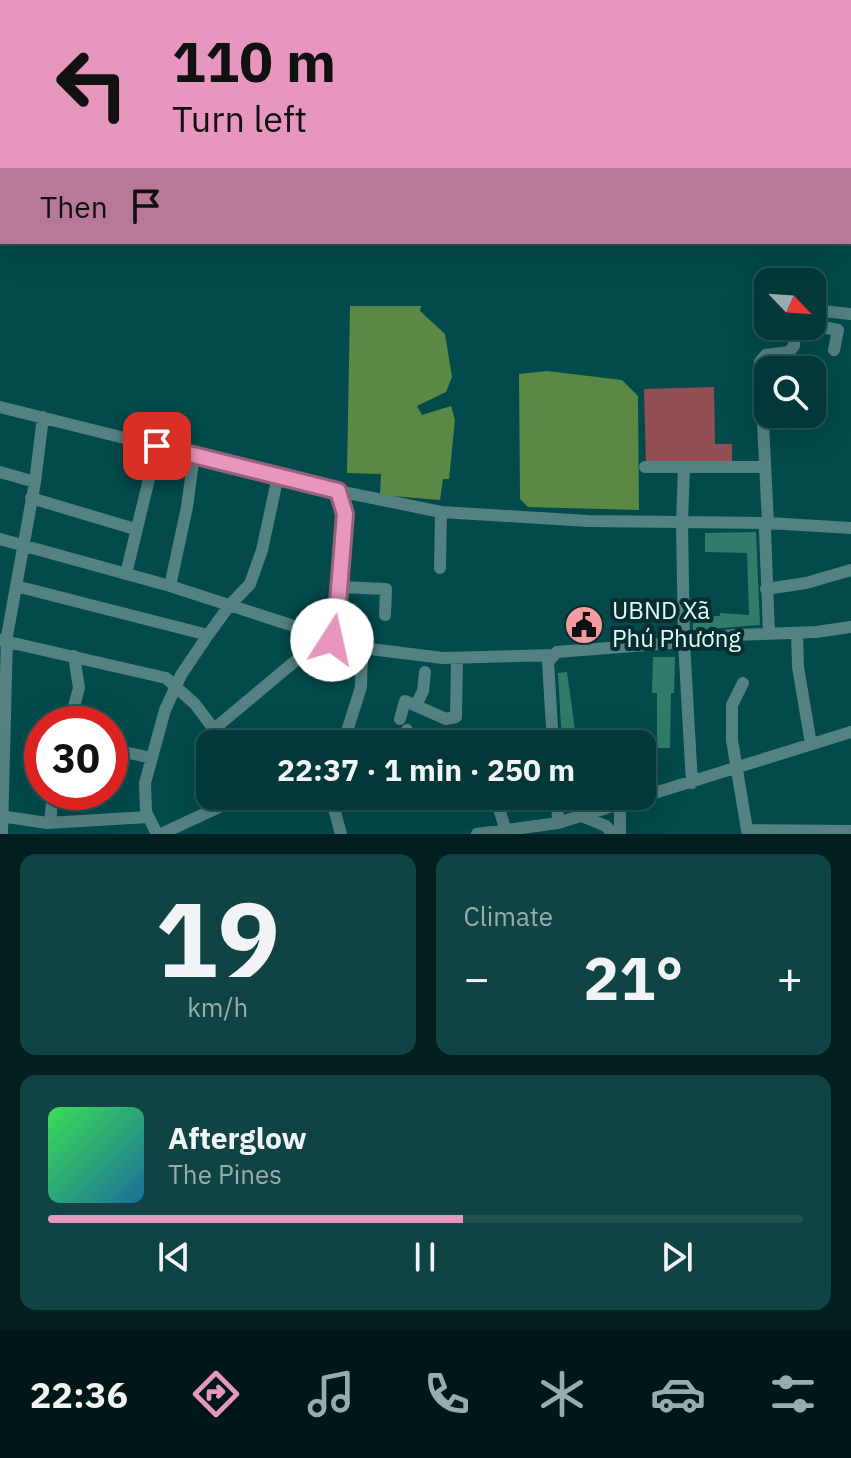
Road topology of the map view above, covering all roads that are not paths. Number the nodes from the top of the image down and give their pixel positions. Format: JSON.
{"nodes":[{"id":1,"x":826,"y":311,"type":"edge"},
{"id":2,"x":851,"y":314,"type":"edge"},
{"id":3,"x":826,"y":328,"type":"edge"},
{"id":4,"x":794,"y":340,"type":"edge"},
{"id":5,"x":796,"y":340,"type":"edge"},
{"id":6,"x":794,"y":343,"type":"junction"},
{"id":7,"x":834,"y":350,"type":"dead end"},
{"id":8,"x":0,"y":407,"type":"edge"},
{"id":9,"x":43,"y":417,"type":"junction"},
{"id":10,"x":157,"y":446,"type":"junction"},
{"id":11,"x":194,"y":455,"type":"junction"},
{"id":12,"x":645,"y":467,"type":"dead end"},
{"id":13,"x":684,"y":467,"type":"junction"},
{"id":14,"x":765,"y":467,"type":"junction"},
{"id":15,"x":0,"y":472,"type":"edge"},
{"id":16,"x":278,"y":476,"type":"junction"},
{"id":17,"x":35,"y":482,"type":"junction"},
{"id":18,"x":338,"y":491,"type":"junction"},
{"id":19,"x":31,"y":498,"type":"junction"},
{"id":20,"x":441,"y":512,"type":"junction"},
{"id":21,"x":682,"y":522,"type":"junction"},
{"id":22,"x":768,"y":523,"type":"junction"},
{"id":23,"x":851,"y":528,"type":"edge"},
{"id":24,"x":135,"y":529,"type":"junction"},
{"id":25,"x":0,"y":539,"type":"edge"},
{"id":26,"x":23,"y":545,"type":"junction"},
{"id":27,"x":440,"y":568,"type":"dead end"},
{"id":28,"x":851,"y":570,"type":"edge"},
{"id":29,"x":126,"y":574,"type":"junction"},
{"id":30,"x":16,"y":586,"type":"junction"},
{"id":31,"x":170,"y":586,"type":"junction"},
{"id":32,"x":340,"y":587,"type":"junction"},
{"id":33,"x":766,"y":589,"type":"junction"},
{"id":34,"x":229,"y":606,"type":"junction"},
{"id":35,"x":385,"y":615,"type":"dead end"},
{"id":36,"x":851,"y":627,"type":"edge"},
{"id":37,"x":769,"y":633,"type":"junction"},
{"id":38,"x":797,"y":633,"type":"junction"},
{"id":39,"x":208,"y":635,"type":"junction"},
{"id":40,"x":330,"y":639,"type":"junction"},
{"id":41,"x":3,"y":641,"type":"edge"},
{"id":42,"x":684,"y":642,"type":"junction"},
{"id":43,"x":362,"y":648,"type":"junction"},
{"id":44,"x":552,"y":655,"type":"junction"},
{"id":45,"x":74,"y":656,"type":"junction"},
{"id":46,"x":457,"y":658,"type":"junction"},
{"id":47,"x":425,"y":672,"type":"dead end"},
{"id":48,"x":743,"y":683,"type":"dead end"},
{"id":49,"x":176,"y":686,"type":"junction"},
{"id":50,"x":416,"y":705,"type":"junction"},
{"id":51,"x":74,"y":706,"type":"edge"},
{"id":52,"x":400,"y":719,"type":"dead end"},
{"id":53,"x":214,"y":729,"type":"joint"},
{"id":54,"x":347,"y":730,"type":"edge"},
{"id":55,"x":552,"y":730,"type":"edge"},
{"id":56,"x":851,"y":732,"type":"edge"},
{"id":57,"x":811,"y":744,"type":"junction"},
{"id":58,"x":128,"y":753,"type":"edge"},
{"id":59,"x":1,"y":758,"type":"edge"},
{"id":60,"x":152,"y":758,"type":"junction"},
{"id":61,"x":738,"y":768,"type":"junction"},
{"id":62,"x":692,"y":783,"type":"junction"},
{"id":63,"x":656,"y":794,"type":"edge"},
{"id":64,"x":51,"y":810,"type":"edge"},
{"id":65,"x":212,"y":810,"type":"edge"},
{"id":66,"x":334,"y":810,"type":"edge"},
{"id":67,"x":499,"y":810,"type":"edge"},
{"id":68,"x":558,"y":810,"type":"edge"},
{"id":69,"x":600,"y":810,"type":"edge"},
{"id":70,"x":620,"y":810,"type":"edge"},
{"id":71,"x":579,"y":815,"type":"junction"},
{"id":72,"x":0,"y":816,"type":"edge"},
{"id":73,"x":148,"y":817,"type":"junction"},
{"id":74,"x":50,"y":823,"type":"junction"},
{"id":75,"x":558,"y":823,"type":"junction"},
{"id":76,"x":505,"y":828,"type":"junction"},
{"id":77,"x":851,"y":831,"type":"edge"},
{"id":78,"x":2,"y":834,"type":"edge"},
{"id":79,"x":159,"y":834,"type":"edge"},
{"id":80,"x":341,"y":834,"type":"edge"},
{"id":81,"x":477,"y":834,"type":"edge"},
{"id":82,"x":544,"y":834,"type":"edge"},
{"id":83,"x":613,"y":834,"type":"edge"},
{"id":84,"x":620,"y":834,"type":"edge"}],
"edges":[{"from":1,"to":2,"type":"street"},
{"from":3,"to":7,"type":"street"},
{"from":4,"to":6,"type":"street"},
{"from":5,"to":6,"type":"street"},
{"from":6,"to":14,"type":"street"},
{"from":8,"to":9,"type":"street"},
{"from":9,"to":10,"type":"street"},
{"from":9,"to":17,"type":"street"},
{"from":10,"to":11,"type":"street"},
{"from":10,"to":24,"type":"street"},
{"from":11,"to":16,"type":"street"},
{"from":11,"to":31,"type":"street"},
{"from":12,"to":13,"type":"street"},
{"from":13,"to":14,"type":"street"},
{"from":13,"to":21,"type":"street"},
{"from":14,"to":22,"type":"street"},
{"from":15,"to":17,"type":"street"},
{"from":16,"to":18,"type":"street"},
{"from":16,"to":34,"type":"street"},
{"from":17,"to":19,"type":"street"},
{"from":18,"to":20,"type":"street"},
{"from":18,"to":32,"type":"street"},
{"from":19,"to":24,"type":"street"},
{"from":19,"to":26,"type":"street"},
{"from":20,"to":21,"type":"street"},
{"from":20,"to":27,"type":"street"},
{"from":21,"to":22,"type":"street"},
{"from":21,"to":42,"type":"street"},
{"from":22,"to":23,"type":"street"},
{"from":22,"to":33,"type":"street"},
{"from":24,"to":29,"type":"street"},
{"from":25,"to":26,"type":"street"},
{"from":26,"to":29,"type":"street"},
{"from":26,"to":30,"type":"street"},
{"from":28,"to":33,"type":"street"},
{"from":29,"to":31,"type":"street"},
{"from":30,"to":39,"type":"street"},
{"from":30,"to":41,"type":"street"},
{"from":31,"to":34,"type":"street"},
{"from":32,"to":35,"type":"street"},
{"from":32,"to":40,"type":"street"},
{"from":33,"to":37,"type":"street"},
{"from":34,"to":39,"type":"street"},
{"from":34,"to":40,"type":"street"},
{"from":36,"to":38,"type":"street"},
{"from":37,"to":38,"type":"street"},
{"from":37,"to":42,"type":"street"},
{"from":38,"to":57,"type":"street"},
{"from":39,"to":49,"type":"street"},
{"from":40,"to":43,"type":"street"},
{"from":40,"to":53,"type":"street"},
{"from":41,"to":45,"type":"street"},
{"from":41,"to":59,"type":"street"},
{"from":42,"to":44,"type":"street"},
{"from":42,"to":62,"type":"street"},
{"from":43,"to":46,"type":"street"},
{"from":43,"to":54,"type":"street"},
{"from":44,"to":46,"type":"street"},
{"from":44,"to":55,"type":"street"},
{"from":45,"to":49,"type":"street"},
{"from":45,"to":51,"type":"street"},
{"from":46,"to":50,"type":"street"},
{"from":47,"to":50,"type":"street"},
{"from":48,"to":61,"type":"street"},
{"from":49,"to":53,"type":"street"},
{"from":49,"to":60,"type":"street"},
{"from":50,"to":52,"type":"street"},
{"from":56,"to":57,"type":"street"},
{"from":57,"to":61,"type":"street"},
{"from":58,"to":60,"type":"street"},
{"from":59,"to":72,"type":"street"},
{"from":60,"to":73,"type":"street"},
{"from":61,"to":62,"type":"street"},
{"from":61,"to":77,"type":"street"},
{"from":62,"to":63,"type":"street"},
{"from":64,"to":74,"type":"street"},
{"from":65,"to":79,"type":"street"},
{"from":66,"to":80,"type":"street"},
{"from":67,"to":76,"type":"street"},
{"from":68,"to":75,"type":"street"},
{"from":69,"to":71,"type":"street"},
{"from":70,"to":84,"type":"street"},
{"from":71,"to":75,"type":"street"},
{"from":71,"to":83,"type":"street"},
{"from":72,"to":74,"type":"street"},
{"from":72,"to":78,"type":"street"},
{"from":73,"to":74,"type":"street"},
{"from":73,"to":79,"type":"street"},
{"from":75,"to":76,"type":"street"},
{"from":75,"to":82,"type":"street"},
{"from":76,"to":81,"type":"street"}]}
